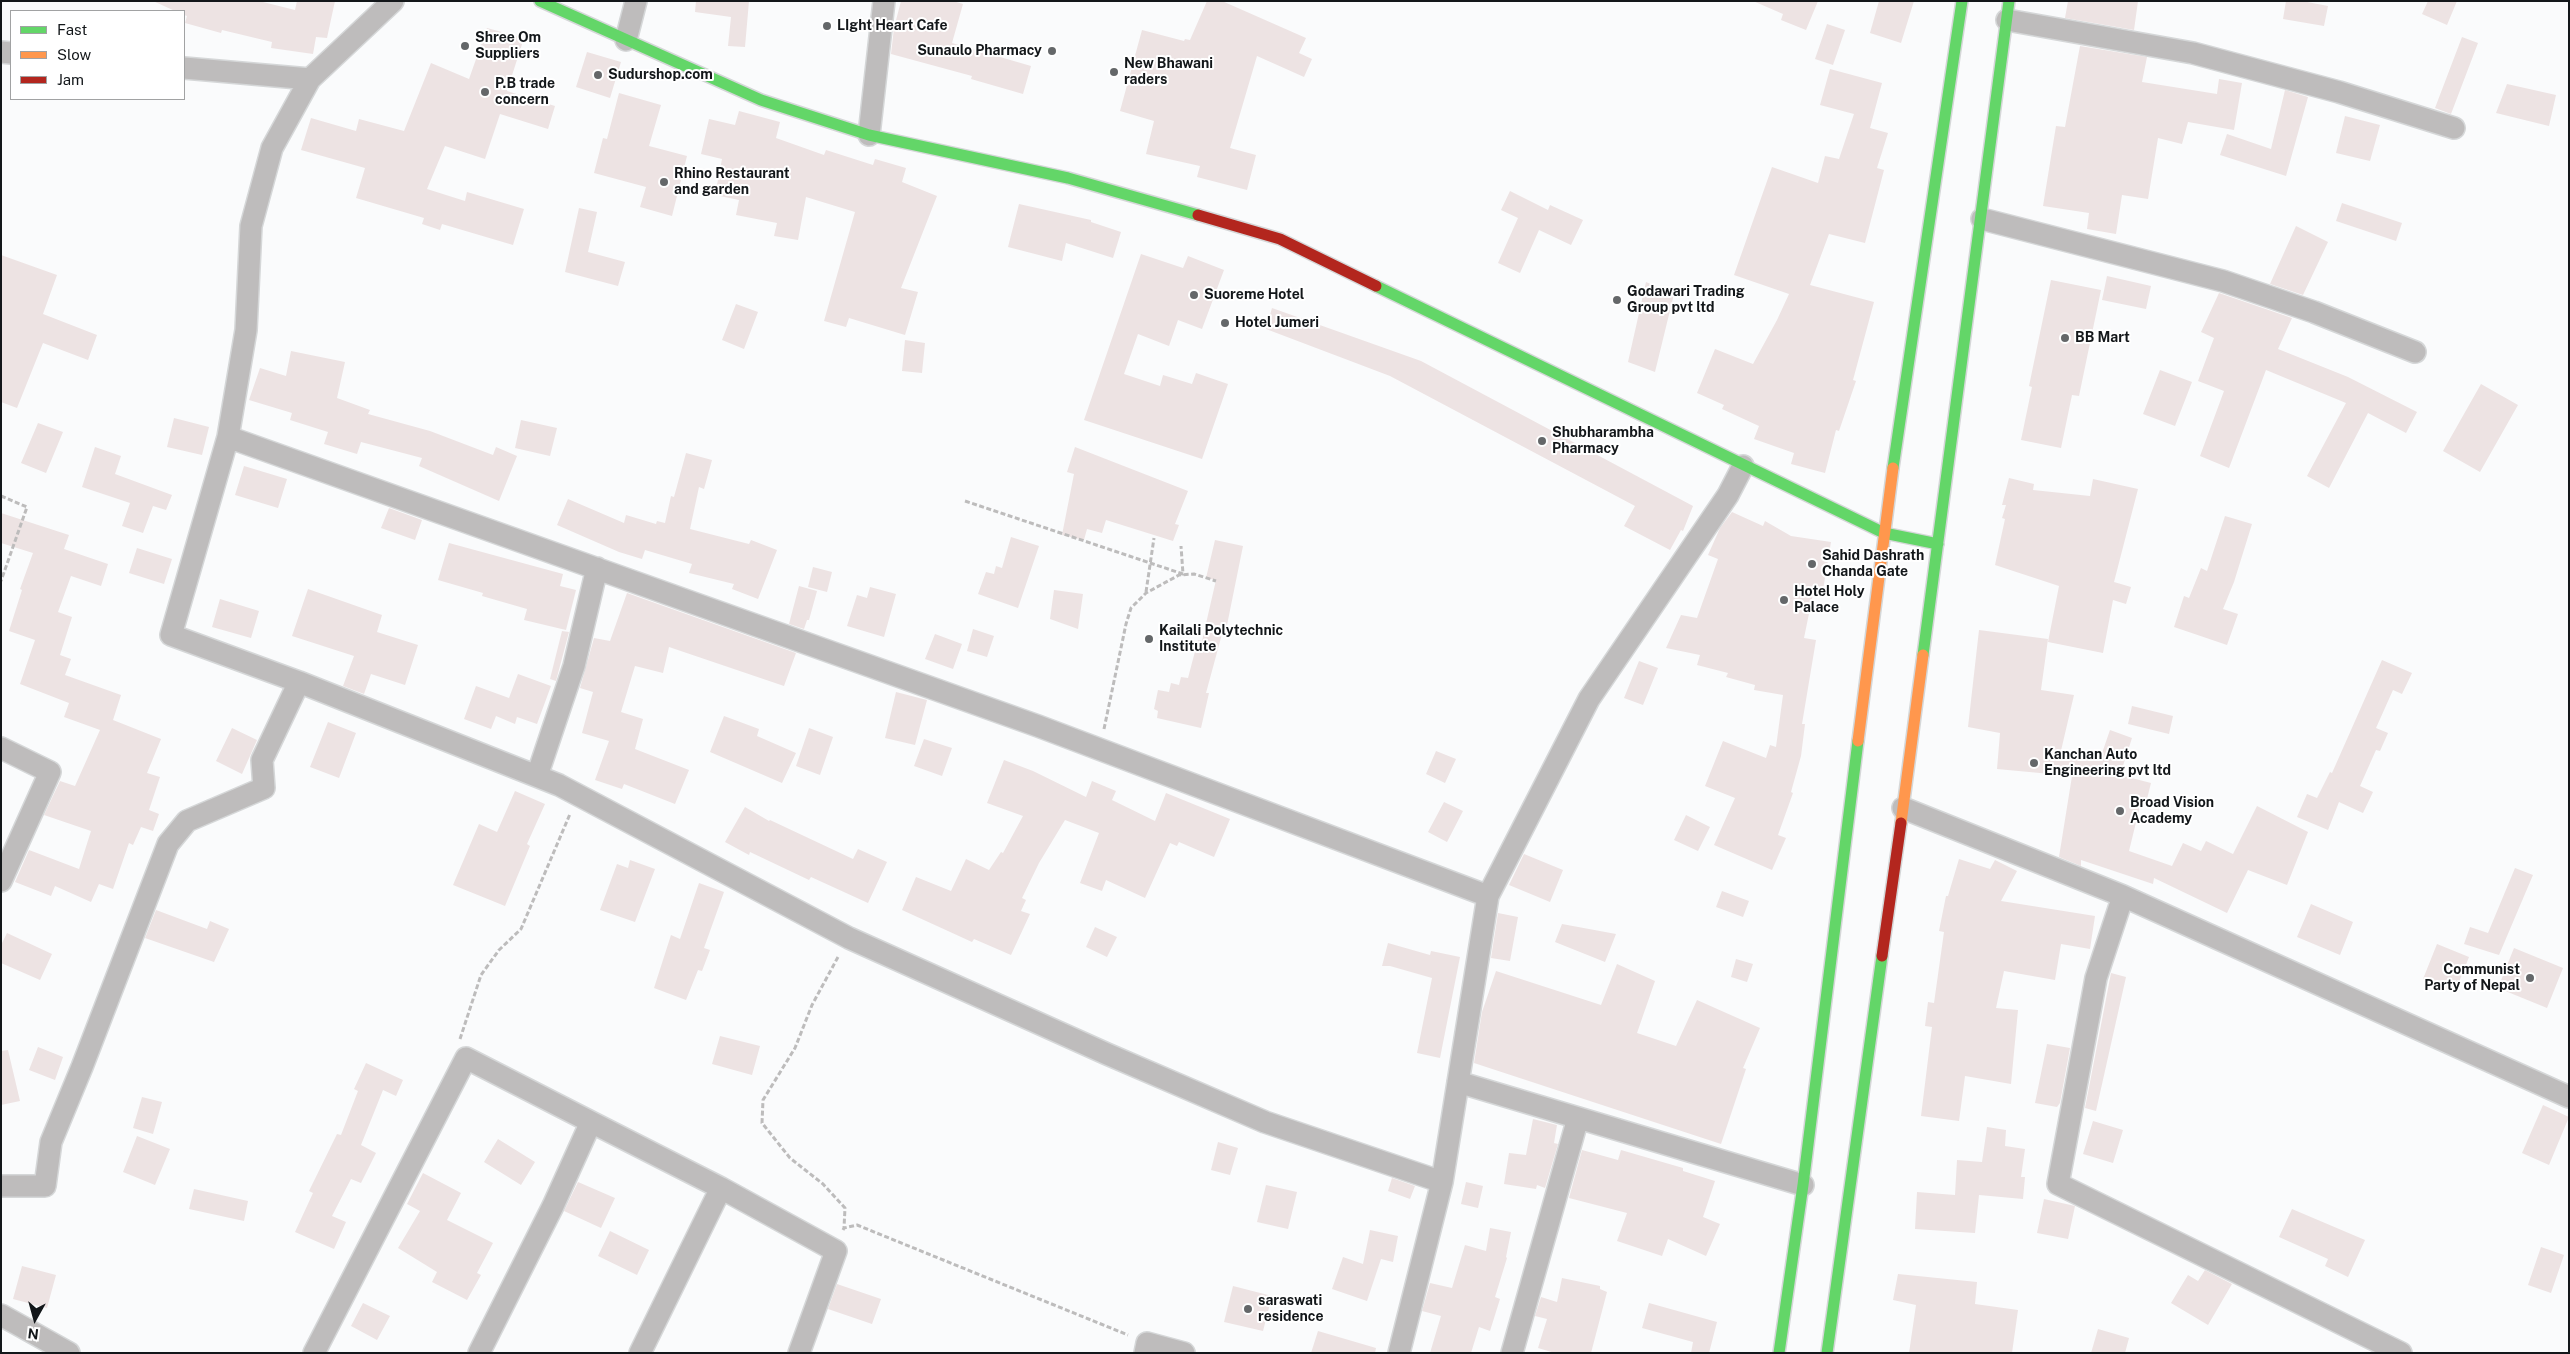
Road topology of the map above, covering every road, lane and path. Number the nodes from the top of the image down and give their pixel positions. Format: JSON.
{"nodes":[{"id":1,"x":393,"y":1,"type":"edge"},
{"id":2,"x":540,"y":1,"type":"edge"},
{"id":3,"x":636,"y":1,"type":"edge"},
{"id":4,"x":884,"y":1,"type":"edge"},
{"id":5,"x":1962,"y":1,"type":"edge"},
{"id":6,"x":2008,"y":11,"type":"edge"},
{"id":7,"x":626,"y":40,"type":"junction"},
{"id":8,"x":185,"y":68,"type":"edge"},
{"id":9,"x":310,"y":79,"type":"junction"},
{"id":10,"x":2454,"y":128,"type":"dead end"},
{"id":11,"x":869,"y":135,"type":"junction"},
{"id":12,"x":1982,"y":219,"type":"junction"},
{"id":13,"x":2416,"y":352,"type":"dead end"},
{"id":14,"x":228,"y":437,"type":"junction"},
{"id":15,"x":1743,"y":466,"type":"junction"},
{"id":16,"x":1,"y":496,"type":"edge"},
{"id":17,"x":965,"y":501,"type":"dead end"},
{"id":18,"x":1884,"y":533,"type":"junction"},
{"id":19,"x":1154,"y":538,"type":"dead end"},
{"id":20,"x":1938,"y":544,"type":"junction"},
{"id":21,"x":1181,"y":546,"type":"dead end"},
{"id":22,"x":1150,"y":564,"type":"junction"},
{"id":23,"x":597,"y":568,"type":"junction"},
{"id":24,"x":1183,"y":574,"type":"junction"},
{"id":25,"x":1,"y":581,"type":"edge"},
{"id":26,"x":1216,"y":581,"type":"dead end"},
{"id":27,"x":1146,"y":593,"type":"junction"},
{"id":28,"x":299,"y":682,"type":"junction"},
{"id":29,"x":1,"y":748,"type":"edge"},
{"id":30,"x":1099,"y":749,"type":"junction"},
{"id":31,"x":537,"y":776,"type":"junction"},
{"id":32,"x":578,"y":794,"type":"junction"},
{"id":33,"x":1903,"y":808,"type":"junction"},
{"id":34,"x":1,"y":881,"type":"edge"},
{"id":35,"x":1488,"y":896,"type":"junction"},
{"id":36,"x":2123,"y":896,"type":"junction"},
{"id":37,"x":849,"y":938,"type":"junction"},
{"id":38,"x":466,"y":1058,"type":"junction"},
{"id":39,"x":1458,"y":1082,"type":"junction"},
{"id":40,"x":2569,"y":1097,"type":"edge"},
{"id":41,"x":1578,"y":1118,"type":"junction"},
{"id":42,"x":591,"y":1122,"type":"junction"},
{"id":43,"x":1442,"y":1182,"type":"junction"},
{"id":44,"x":1803,"y":1184,"type":"junction"},
{"id":45,"x":1,"y":1186,"type":"edge"},
{"id":46,"x":720,"y":1188,"type":"junction"},
{"id":47,"x":844,"y":1228,"type":"junction"},
{"id":48,"x":836,"y":1251,"type":"junction"},
{"id":49,"x":1,"y":1315,"type":"edge"},
{"id":50,"x":1146,"y":1348,"type":"edge"},
{"id":51,"x":69,"y":1353,"type":"edge"},
{"id":52,"x":314,"y":1353,"type":"edge"},
{"id":53,"x":478,"y":1353,"type":"edge"},
{"id":54,"x":640,"y":1353,"type":"edge"},
{"id":55,"x":799,"y":1353,"type":"edge"},
{"id":56,"x":1184,"y":1353,"type":"edge"},
{"id":57,"x":1399,"y":1353,"type":"edge"},
{"id":58,"x":1512,"y":1353,"type":"edge"},
{"id":59,"x":1779,"y":1353,"type":"edge"},
{"id":60,"x":1827,"y":1353,"type":"edge"},
{"id":61,"x":2401,"y":1353,"type":"edge"}],
"edges":[{"from":1,"to":9,"type":"street"},
{"from":2,"to":7,"type":"main road"},
{"from":3,"to":7,"type":"street"},
{"from":4,"to":11,"type":"street"},
{"from":5,"to":18,"type":"main road"},
{"from":6,"to":10,"type":"street"},
{"from":6,"to":12,"type":"main road"},
{"from":7,"to":11,"type":"main road"},
{"from":8,"to":9,"type":"street"},
{"from":9,"to":14,"type":"street"},
{"from":11,"to":15,"type":"main road"},
{"from":12,"to":13,"type":"street"},
{"from":12,"to":20,"type":"main road"},
{"from":14,"to":23,"type":"street"},
{"from":14,"to":28,"type":"street"},
{"from":15,"to":18,"type":"main road"},
{"from":15,"to":35,"type":"street"},
{"from":16,"to":25,"type":"path"},
{"from":17,"to":22,"type":"path"},
{"from":18,"to":20,"type":"main road"},
{"from":18,"to":44,"type":"main road"},
{"from":19,"to":22,"type":"path"},
{"from":20,"to":33,"type":"main road"},
{"from":21,"to":24,"type":"path"},
{"from":22,"to":24,"type":"path"},
{"from":22,"to":27,"type":"path"},
{"from":23,"to":30,"type":"street"},
{"from":23,"to":31,"type":"street"},
{"from":24,"to":26,"type":"path"},
{"from":24,"to":27,"type":"path"},
{"from":27,"to":30,"type":"path"},
{"from":28,"to":31,"type":"street"},
{"from":28,"to":45,"type":"street"},
{"from":29,"to":34,"type":"street"},
{"from":30,"to":35,"type":"street"},
{"from":31,"to":32,"type":"street"},
{"from":32,"to":37,"type":"street"},
{"from":32,"to":38,"type":"path"},
{"from":33,"to":36,"type":"street"},
{"from":33,"to":60,"type":"main road"},
{"from":35,"to":39,"type":"street"},
{"from":36,"to":40,"type":"street"},
{"from":36,"to":61,"type":"street"},
{"from":37,"to":43,"type":"street"},
{"from":37,"to":47,"type":"path"},
{"from":38,"to":42,"type":"street"},
{"from":38,"to":52,"type":"street"},
{"from":39,"to":41,"type":"street"},
{"from":39,"to":43,"type":"street"},
{"from":41,"to":44,"type":"street"},
{"from":41,"to":58,"type":"street"},
{"from":42,"to":46,"type":"street"},
{"from":42,"to":53,"type":"street"},
{"from":43,"to":57,"type":"street"},
{"from":44,"to":59,"type":"main road"},
{"from":46,"to":48,"type":"street"},
{"from":46,"to":54,"type":"street"},
{"from":47,"to":48,"type":"path"},
{"from":47,"to":50,"type":"path"},
{"from":48,"to":55,"type":"street"},
{"from":49,"to":51,"type":"street"},
{"from":50,"to":56,"type":"street"}]}
